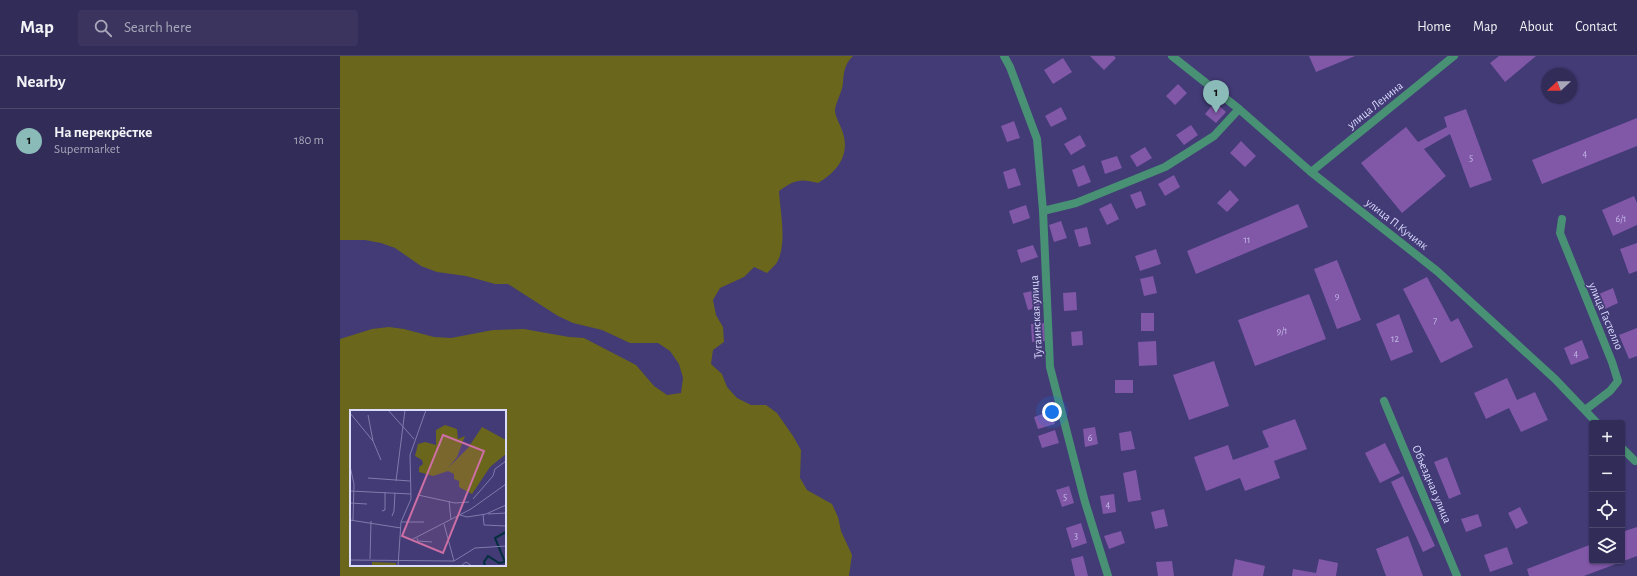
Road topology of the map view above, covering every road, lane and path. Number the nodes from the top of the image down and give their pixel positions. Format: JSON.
{"nodes":[{"id":1,"x":1004,"y":56,"type":"edge"},
{"id":2,"x":1172,"y":56,"type":"edge"},
{"id":3,"x":1454,"y":56,"type":"edge"},
{"id":4,"x":1239,"y":109,"type":"junction"},
{"id":5,"x":1311,"y":172,"type":"junction"},
{"id":6,"x":1043,"y":212,"type":"junction"},
{"id":7,"x":1562,"y":219,"type":"dead end"},
{"id":8,"x":1384,"y":401,"type":"dead end"},
{"id":9,"x":1585,"y":410,"type":"junction"},
{"id":10,"x":1594,"y":420,"type":"edge"},
{"id":11,"x":1625,"y":451,"type":"edge"},
{"id":12,"x":1635,"y":461,"type":"dead end"},
{"id":13,"x":1108,"y":576,"type":"edge"},
{"id":14,"x":1457,"y":576,"type":"edge"}],
"edges":[{"from":1,"to":6,"type":"street","name":"Тугаинская улица"},
{"from":2,"to":4,"type":"street","name":"улица П.Кучияк"},
{"from":3,"to":5,"type":"street","name":"улица Ленина"},
{"from":4,"to":5,"type":"street","name":"улица П.Кучияк"},
{"from":4,"to":6,"type":"street"},
{"from":5,"to":9,"type":"street","name":"улица П.Кучияк"},
{"from":6,"to":13,"type":"street","name":"Тугаинская улица"},
{"from":7,"to":9,"type":"street","name":"улица Гастелло"},
{"from":8,"to":14,"type":"street","name":"Объездная улица"},
{"from":9,"to":10,"type":"street","name":"улица П.Кучияк"},
{"from":11,"to":12,"type":"street"}]}
